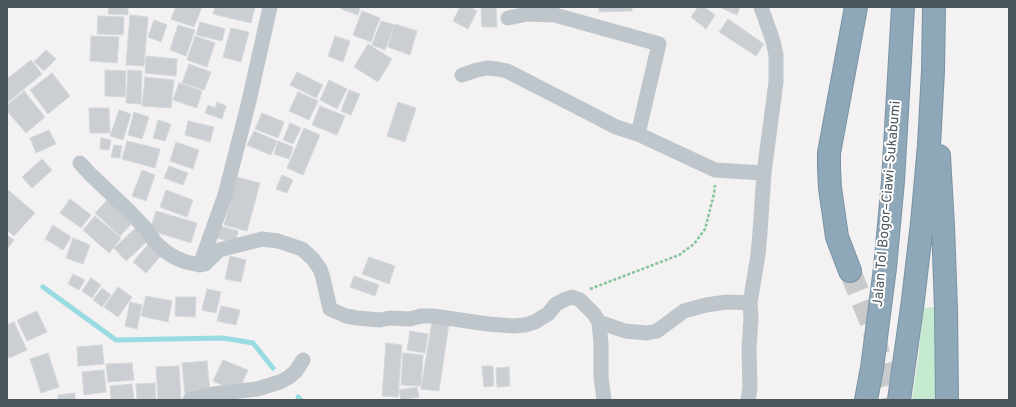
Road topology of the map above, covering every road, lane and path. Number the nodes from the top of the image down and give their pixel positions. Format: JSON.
{"nodes":[{"id":1,"x":270,"y":7,"type":"edge"},
{"id":2,"x":761,"y":7,"type":"edge"},
{"id":3,"x":856,"y":7,"type":"edge"},
{"id":4,"x":903,"y":7,"type":"edge"},
{"id":5,"x":934,"y":7,"type":"edge"},
{"id":6,"x":508,"y":18,"type":"dead end"},
{"id":7,"x":933,"y":71,"type":"junction"},
{"id":8,"x":462,"y":75,"type":"dead end"},
{"id":9,"x":638,"y":134,"type":"junction"},
{"id":10,"x":80,"y":163,"type":"dead end"},
{"id":11,"x":716,"y":170,"type":"junction"},
{"id":12,"x":764,"y":173,"type":"junction"},
{"id":13,"x":200,"y":265,"type":"junction"},
{"id":14,"x":850,"y":271,"type":"tunnel mouth"},
{"id":15,"x":572,"y":298,"type":"junction"},
{"id":16,"x":750,"y":303,"type":"junction"},
{"id":17,"x":599,"y":322,"type":"junction"},
{"id":18,"x":303,"y":360,"type":"dead end"},
{"id":19,"x":190,"y":400,"type":"edge"},
{"id":20,"x":604,"y":400,"type":"edge"},
{"id":21,"x":748,"y":400,"type":"edge"},
{"id":22,"x":866,"y":400,"type":"edge"},
{"id":23,"x":898,"y":400,"type":"edge"},
{"id":24,"x":947,"y":400,"type":"edge"}],
"edges":[{"from":1,"to":13,"type":"street"},
{"from":2,"to":12,"type":"street"},
{"from":3,"to":14,"type":"highway"},
{"from":4,"to":22,"type":"highway","name":"Jalan Tol Bogor–Ciawi–Sukabumi"},
{"from":5,"to":7,"type":"highway"},
{"from":6,"to":9,"type":"street"},
{"from":7,"to":23,"type":"highway"},
{"from":7,"to":24,"type":"highway"},
{"from":8,"to":9,"type":"street"},
{"from":9,"to":11,"type":"street"},
{"from":10,"to":13,"type":"street"},
{"from":11,"to":12,"type":"street"},
{"from":11,"to":15,"type":"path"},
{"from":12,"to":16,"type":"street"},
{"from":13,"to":15,"type":"street"},
{"from":15,"to":17,"type":"street"},
{"from":16,"to":17,"type":"street"},
{"from":16,"to":21,"type":"street"},
{"from":17,"to":20,"type":"street"},
{"from":18,"to":19,"type":"street"}]}
